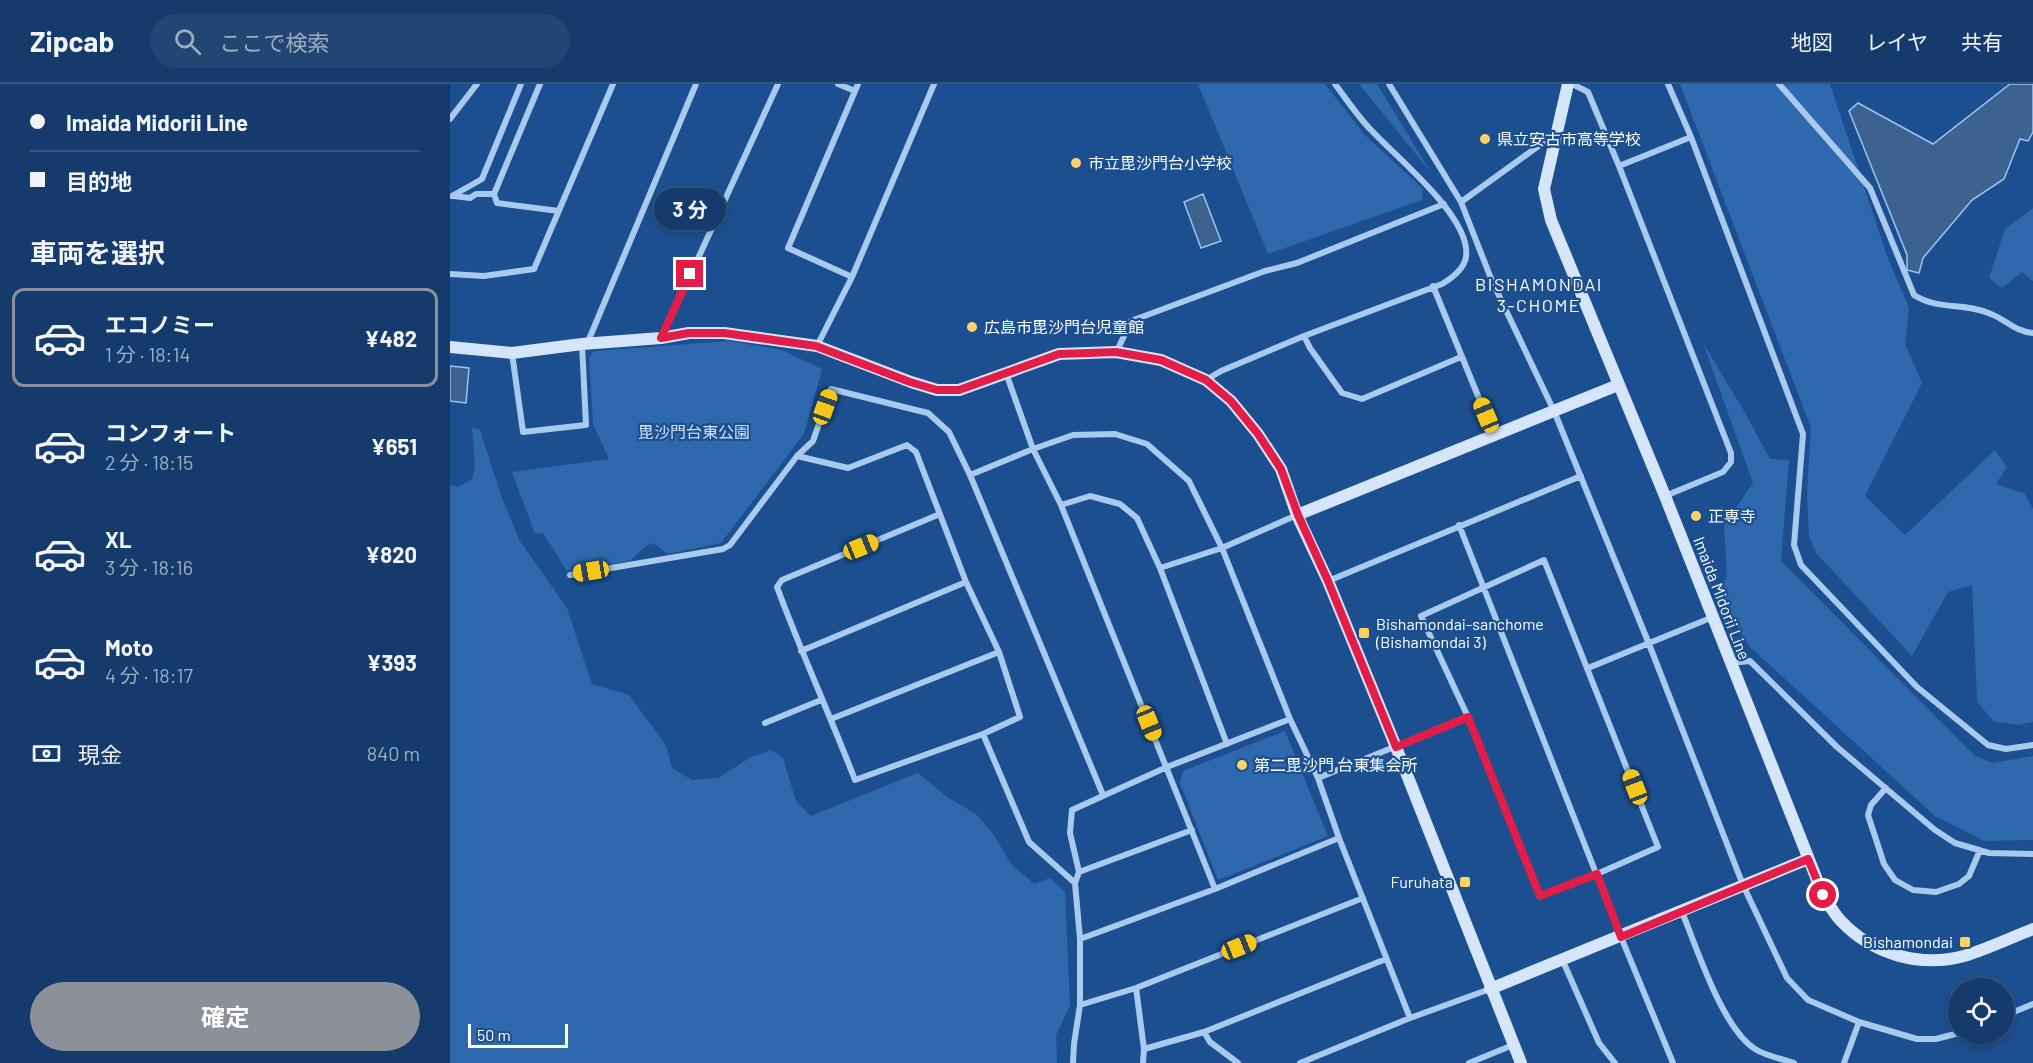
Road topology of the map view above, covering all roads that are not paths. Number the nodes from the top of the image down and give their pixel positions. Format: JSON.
{"nodes":[{"id":1,"x":477,"y":84,"type":"edge"},
{"id":2,"x":521,"y":84,"type":"edge"},
{"id":3,"x":540,"y":84,"type":"edge"},
{"id":4,"x":613,"y":84,"type":"edge"},
{"id":5,"x":696,"y":84,"type":"edge"},
{"id":6,"x":778,"y":84,"type":"edge"},
{"id":7,"x":838,"y":84,"type":"edge"},
{"id":8,"x":934,"y":84,"type":"edge"},
{"id":9,"x":1335,"y":84,"type":"edge"},
{"id":10,"x":1389,"y":84,"type":"edge"},
{"id":11,"x":1570,"y":84,"type":"edge"},
{"id":12,"x":1668,"y":84,"type":"edge"},
{"id":13,"x":1779,"y":84,"type":"edge"},
{"id":14,"x":856,"y":87,"type":"edge"},
{"id":15,"x":450,"y":119,"type":"edge"},
{"id":16,"x":1555,"y":134,"type":"junction"},
{"id":17,"x":1691,"y":137,"type":"junction"},
{"id":18,"x":1619,"y":166,"type":"junction"},
{"id":19,"x":494,"y":194,"type":"junction"},
{"id":20,"x":451,"y":195,"type":"edge"},
{"id":21,"x":1461,"y":202,"type":"junction"},
{"id":22,"x":1444,"y":204,"type":"junction"},
{"id":23,"x":559,"y":211,"type":"junction"},
{"id":24,"x":450,"y":274,"type":"edge"},
{"id":25,"x":852,"y":277,"type":"junction"},
{"id":26,"x":1433,"y":286,"type":"junction"},
{"id":27,"x":2033,"y":333,"type":"edge"},
{"id":28,"x":1304,"y":336,"type":"junction"},
{"id":29,"x":661,"y":338,"type":"junction"},
{"id":30,"x":584,"y":344,"type":"junction"},
{"id":31,"x":816,"y":346,"type":"junction"},
{"id":32,"x":450,"y":347,"type":"edge"},
{"id":33,"x":1116,"y":352,"type":"junction"},
{"id":34,"x":512,"y":353,"type":"junction"},
{"id":35,"x":1461,"y":357,"type":"junction"},
{"id":36,"x":1006,"y":373,"type":"junction"},
{"id":37,"x":1206,"y":380,"type":"junction"},
{"id":38,"x":1618,"y":385,"type":"junction"},
{"id":39,"x":1554,"y":411,"type":"junction"},
{"id":40,"x":1494,"y":435,"type":"junction"},
{"id":41,"x":1033,"y":448,"type":"junction"},
{"id":42,"x":797,"y":456,"type":"junction"},
{"id":43,"x":970,"y":475,"type":"junction"},
{"id":44,"x":1581,"y":476,"type":"junction"},
{"id":45,"x":1665,"y":496,"type":"junction"},
{"id":46,"x":1061,"y":505,"type":"junction"},
{"id":47,"x":940,"y":514,"type":"junction"},
{"id":48,"x":1298,"y":515,"type":"junction"},
{"id":49,"x":1459,"y":525,"type":"junction"},
{"id":50,"x":1222,"y":548,"type":"junction"},
{"id":51,"x":1160,"y":568,"type":"junction"},
{"id":52,"x":570,"y":575,"type":"dead end"},
{"id":53,"x":1328,"y":581,"type":"junction"},
{"id":54,"x":966,"y":582,"type":"junction"},
{"id":55,"x":1484,"y":586,"type":"junction"},
{"id":56,"x":1713,"y":617,"type":"junction"},
{"id":57,"x":1649,"y":644,"type":"junction"},
{"id":58,"x":801,"y":651,"type":"junction"},
{"id":59,"x":999,"y":652,"type":"junction"},
{"id":60,"x":1730,"y":663,"type":"junction"},
{"id":61,"x":1588,"y":668,"type":"junction"},
{"id":62,"x":821,"y":700,"type":"junction"},
{"id":63,"x":1468,"y":717,"type":"junction"},
{"id":64,"x":831,"y":719,"type":"junction"},
{"id":65,"x":1290,"y":719,"type":"junction"},
{"id":66,"x":765,"y":723,"type":"dead end"},
{"id":67,"x":983,"y":735,"type":"junction"},
{"id":68,"x":1227,"y":744,"type":"junction"},
{"id":69,"x":2033,"y":745,"type":"edge"},
{"id":70,"x":1396,"y":747,"type":"junction"},
{"id":71,"x":1167,"y":767,"type":"junction"},
{"id":72,"x":1318,"y":778,"type":"junction"},
{"id":73,"x":1886,"y":788,"type":"junction"},
{"id":74,"x":1103,"y":795,"type":"junction"},
{"id":75,"x":1192,"y":830,"type":"junction"},
{"id":76,"x":1339,"y":838,"type":"junction"},
{"id":77,"x":1980,"y":850,"type":"junction"},
{"id":78,"x":2032,"y":856,"type":"edge"},
{"id":79,"x":1808,"y":859,"type":"junction"},
{"id":80,"x":1079,"y":872,"type":"junction"},
{"id":81,"x":1597,"y":874,"type":"junction"},
{"id":82,"x":1075,"y":883,"type":"junction"},
{"id":83,"x":1743,"y":885,"type":"junction"},
{"id":84,"x":1215,"y":889,"type":"junction"},
{"id":85,"x":1363,"y":898,"type":"junction"},
{"id":86,"x":1682,"y":912,"type":"junction"},
{"id":87,"x":2033,"y":929,"type":"edge"},
{"id":88,"x":1621,"y":937,"type":"junction"},
{"id":89,"x":1080,"y":939,"type":"junction"},
{"id":90,"x":1386,"y":958,"type":"junction"},
{"id":91,"x":1562,"y":959,"type":"junction"},
{"id":92,"x":1136,"y":988,"type":"junction"},
{"id":93,"x":1490,"y":989,"type":"junction"},
{"id":94,"x":1080,"y":1005,"type":"junction"},
{"id":95,"x":2033,"y":1005,"type":"edge"},
{"id":96,"x":2014,"y":1012,"type":"edge"},
{"id":97,"x":1410,"y":1018,"type":"junction"},
{"id":98,"x":1859,"y":1022,"type":"junction"},
{"id":99,"x":1204,"y":1032,"type":"junction"},
{"id":100,"x":1948,"y":1036,"type":"edge"},
{"id":101,"x":1513,"y":1045,"type":"junction"},
{"id":102,"x":1144,"y":1049,"type":"junction"},
{"id":103,"x":1074,"y":1063,"type":"edge"},
{"id":104,"x":1143,"y":1063,"type":"edge"},
{"id":105,"x":1238,"y":1063,"type":"edge"},
{"id":106,"x":1300,"y":1063,"type":"edge"},
{"id":107,"x":1469,"y":1063,"type":"edge"},
{"id":108,"x":1521,"y":1063,"type":"edge"},
{"id":109,"x":1615,"y":1063,"type":"edge"},
{"id":110,"x":1673,"y":1063,"type":"edge"},
{"id":111,"x":1794,"y":1063,"type":"edge"},
{"id":112,"x":1844,"y":1063,"type":"edge"}],
"edges":[{"from":1,"to":15,"type":"street"},
{"from":2,"to":20,"type":"street"},
{"from":3,"to":19,"type":"street"},
{"from":4,"to":23,"type":"street"},
{"from":5,"to":30,"type":"street"},
{"from":6,"to":29,"type":"street"},
{"from":7,"to":14,"type":"street"},
{"from":8,"to":25,"type":"street"},
{"from":9,"to":22,"type":"street"},
{"from":10,"to":21,"type":"street"},
{"from":11,"to":16,"type":"street","name":"Imaida Midorii Line"},
{"from":11,"to":18,"type":"street"},
{"from":12,"to":17,"type":"street"},
{"from":13,"to":27,"type":"street"},
{"from":14,"to":25,"type":"street"},
{"from":16,"to":21,"type":"street"},
{"from":16,"to":38,"type":"street","name":"Imaida Midorii Line"},
{"from":17,"to":18,"type":"street"},
{"from":17,"to":69,"type":"street"},
{"from":18,"to":45,"type":"street"},
{"from":19,"to":20,"type":"street"},
{"from":19,"to":23,"type":"street"},
{"from":21,"to":39,"type":"street"},
{"from":22,"to":26,"type":"street"},
{"from":22,"to":33,"type":"street"},
{"from":23,"to":24,"type":"street"},
{"from":25,"to":31,"type":"street"},
{"from":26,"to":28,"type":"street"},
{"from":26,"to":35,"type":"street"},
{"from":28,"to":35,"type":"street"},
{"from":28,"to":37,"type":"street"},
{"from":29,"to":30,"type":"street"},
{"from":29,"to":31,"type":"street"},
{"from":30,"to":34,"type":"street"},
{"from":30,"to":34,"type":"street"},
{"from":31,"to":36,"type":"street"},
{"from":32,"to":34,"type":"street"},
{"from":33,"to":36,"type":"street"},
{"from":33,"to":37,"type":"street"},
{"from":35,"to":40,"type":"street"},
{"from":36,"to":41,"type":"street"},
{"from":37,"to":48,"type":"street"},
{"from":38,"to":39,"type":"street"},
{"from":38,"to":45,"type":"street","name":"Imaida Midorii Line"},
{"from":39,"to":40,"type":"street"},
{"from":39,"to":44,"type":"street"},
{"from":40,"to":48,"type":"street"},
{"from":41,"to":43,"type":"street"},
{"from":41,"to":46,"type":"street"},
{"from":41,"to":50,"type":"street"},
{"from":42,"to":43,"type":"street"},
{"from":42,"to":47,"type":"street"},
{"from":42,"to":52,"type":"street"},
{"from":43,"to":74,"type":"street"},
{"from":44,"to":49,"type":"street"},
{"from":44,"to":57,"type":"street"},
{"from":45,"to":56,"type":"street","name":"Imaida Midorii Line"},
{"from":46,"to":51,"type":"street"},
{"from":46,"to":71,"type":"street"},
{"from":47,"to":54,"type":"street"},
{"from":47,"to":58,"type":"street"},
{"from":48,"to":50,"type":"street"},
{"from":48,"to":53,"type":"street"},
{"from":49,"to":53,"type":"street"},
{"from":49,"to":55,"type":"street"},
{"from":50,"to":51,"type":"street"},
{"from":50,"to":65,"type":"street"},
{"from":51,"to":68,"type":"street"},
{"from":53,"to":70,"type":"street"},
{"from":54,"to":58,"type":"street"},
{"from":54,"to":59,"type":"street"},
{"from":55,"to":61,"type":"street"},
{"from":55,"to":63,"type":"street"},
{"from":55,"to":81,"type":"street"},
{"from":56,"to":57,"type":"street"},
{"from":56,"to":60,"type":"street","name":"Imaida Midorii Line"},
{"from":57,"to":61,"type":"street"},
{"from":57,"to":83,"type":"street"},
{"from":58,"to":62,"type":"street"},
{"from":59,"to":64,"type":"street"},
{"from":59,"to":67,"type":"street"},
{"from":60,"to":73,"type":"street"},
{"from":60,"to":79,"type":"street","name":"Imaida Midorii Line"},
{"from":61,"to":81,"type":"street"},
{"from":62,"to":64,"type":"street"},
{"from":62,"to":66,"type":"street"},
{"from":63,"to":70,"type":"street"},
{"from":63,"to":81,"type":"street"},
{"from":64,"to":67,"type":"street"},
{"from":65,"to":68,"type":"street"},
{"from":65,"to":72,"type":"street"},
{"from":67,"to":82,"type":"street"},
{"from":68,"to":71,"type":"street"},
{"from":70,"to":72,"type":"street"},
{"from":70,"to":93,"type":"street"},
{"from":71,"to":74,"type":"street"},
{"from":71,"to":75,"type":"street"},
{"from":72,"to":76,"type":"street"},
{"from":73,"to":77,"type":"street"},
{"from":73,"to":77,"type":"street"},
{"from":74,"to":80,"type":"street"},
{"from":75,"to":80,"type":"street"},
{"from":75,"to":84,"type":"street"},
{"from":76,"to":84,"type":"street"},
{"from":76,"to":85,"type":"street"},
{"from":77,"to":78,"type":"street"},
{"from":79,"to":83,"type":"street"},
{"from":79,"to":87,"type":"street","name":"Imaida Midorii Line"},
{"from":80,"to":82,"type":"street"},
{"from":81,"to":88,"type":"street"},
{"from":82,"to":89,"type":"street"},
{"from":83,"to":86,"type":"street"},
{"from":83,"to":98,"type":"street"},
{"from":84,"to":89,"type":"street"},
{"from":85,"to":90,"type":"street"},
{"from":85,"to":92,"type":"street"},
{"from":86,"to":88,"type":"street"},
{"from":86,"to":111,"type":"street"},
{"from":88,"to":91,"type":"street"},
{"from":88,"to":110,"type":"street"},
{"from":89,"to":94,"type":"street"},
{"from":90,"to":97,"type":"street"},
{"from":90,"to":99,"type":"street"},
{"from":91,"to":93,"type":"street"},
{"from":91,"to":109,"type":"street"},
{"from":92,"to":94,"type":"street"},
{"from":92,"to":102,"type":"street"},
{"from":93,"to":97,"type":"street"},
{"from":93,"to":101,"type":"street"},
{"from":94,"to":103,"type":"street"},
{"from":95,"to":96,"type":"street"},
{"from":97,"to":106,"type":"street"},
{"from":98,"to":100,"type":"street"},
{"from":98,"to":112,"type":"street"},
{"from":99,"to":102,"type":"street"},
{"from":99,"to":105,"type":"street"},
{"from":101,"to":107,"type":"street"},
{"from":101,"to":108,"type":"street"},
{"from":102,"to":104,"type":"street"}]}
